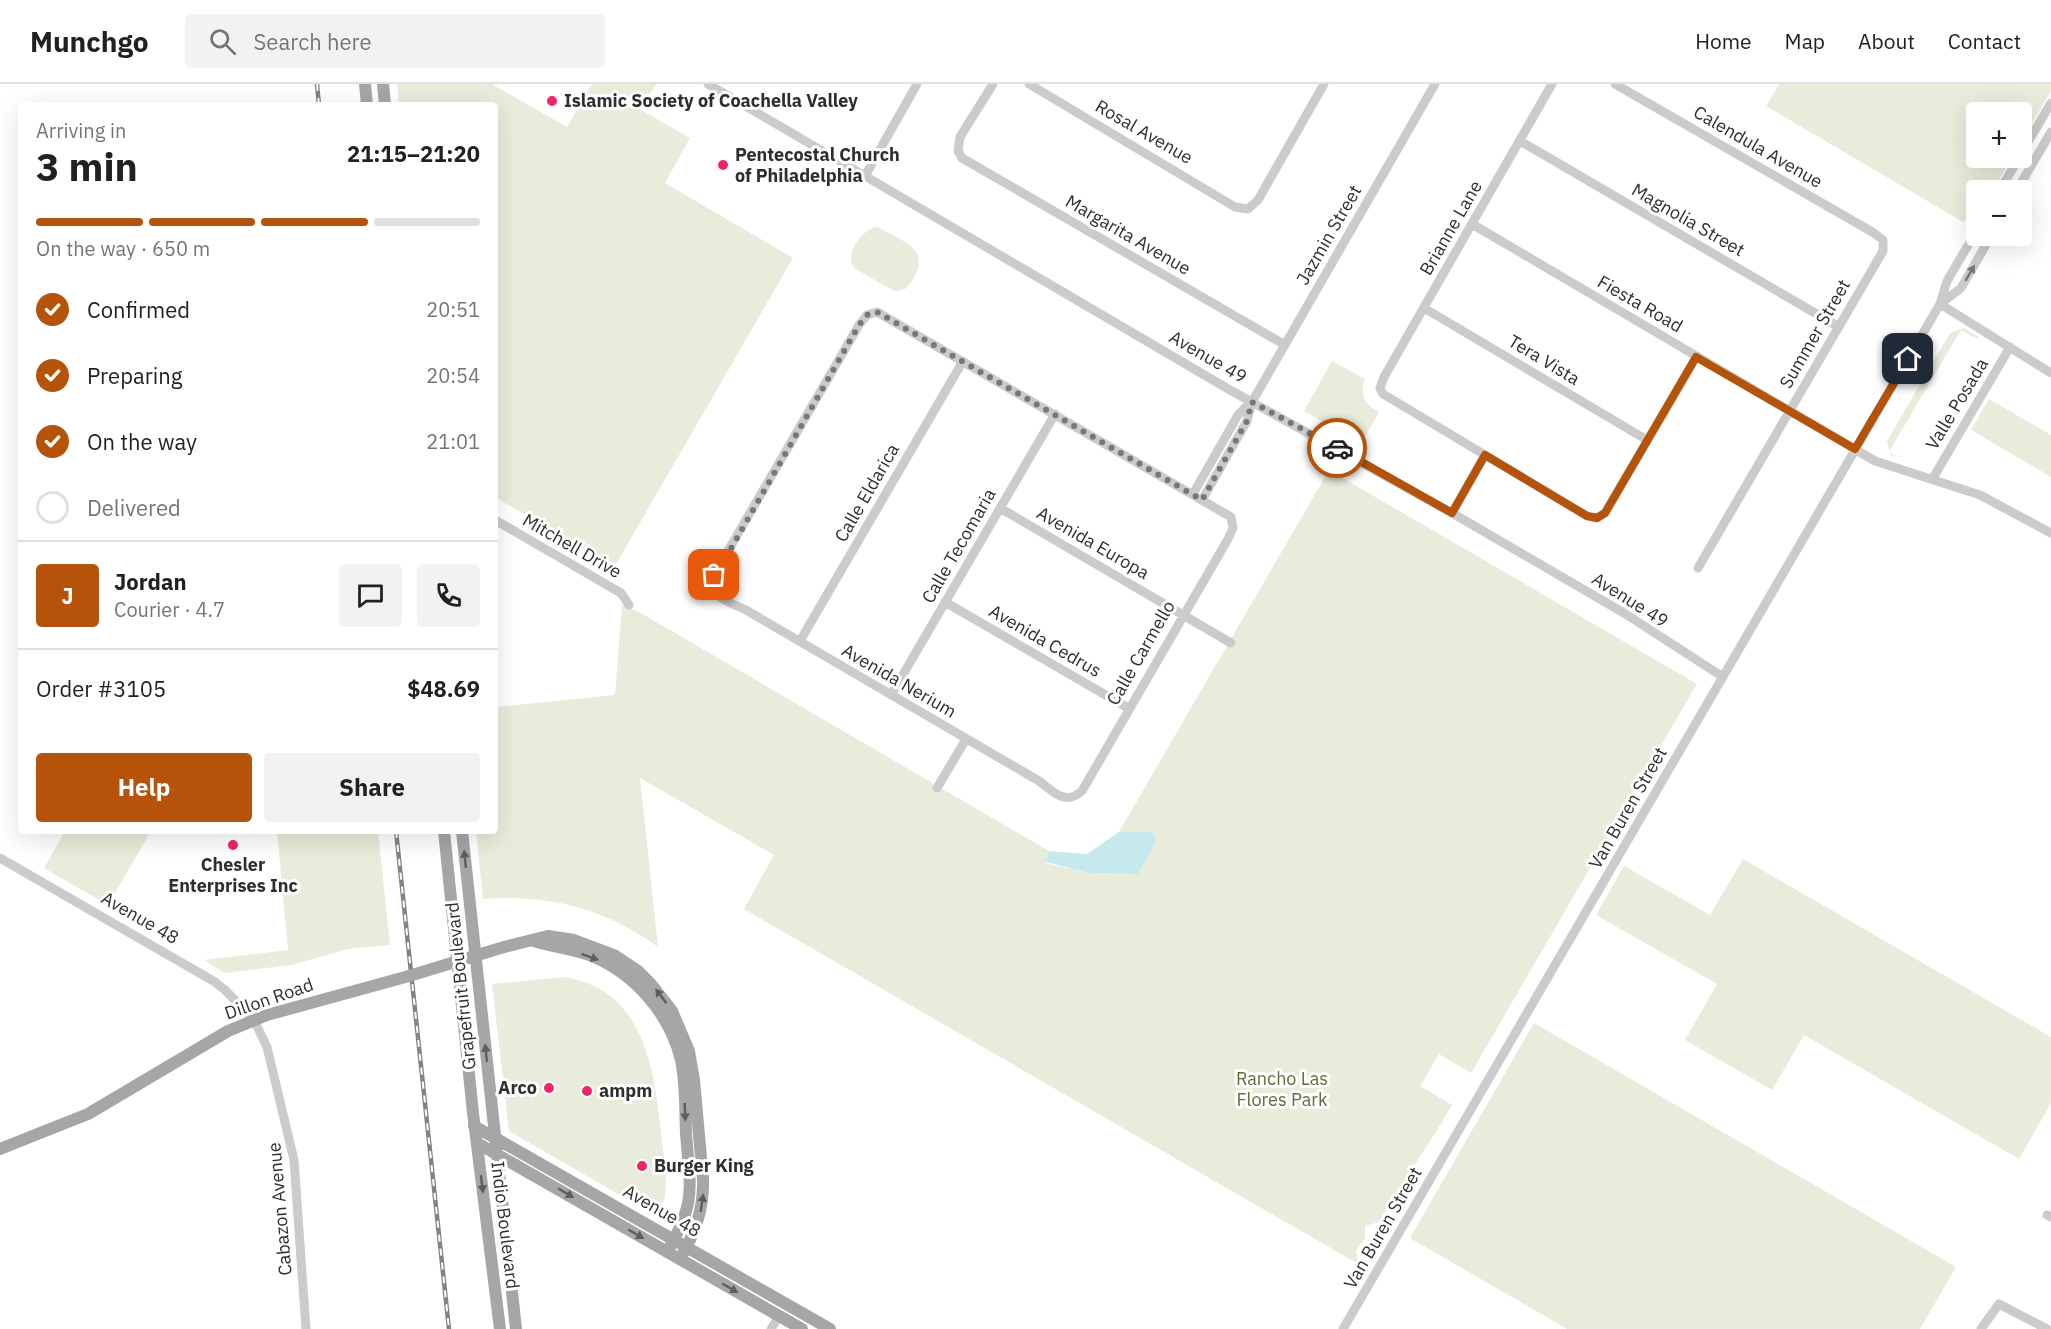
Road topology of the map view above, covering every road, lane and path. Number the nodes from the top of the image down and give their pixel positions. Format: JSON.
{"nodes":[{"id":1,"x":365,"y":84,"type":"edge"},
{"id":2,"x":383,"y":84,"type":"edge"},
{"id":3,"x":708,"y":84,"type":"edge"},
{"id":4,"x":917,"y":84,"type":"edge"},
{"id":5,"x":993,"y":84,"type":"edge"},
{"id":6,"x":1029,"y":84,"type":"edge"},
{"id":7,"x":1324,"y":84,"type":"edge"},
{"id":8,"x":1435,"y":84,"type":"edge"},
{"id":9,"x":1552,"y":84,"type":"edge"},
{"id":10,"x":1615,"y":84,"type":"edge"},
{"id":11,"x":368,"y":102,"type":"edge"},
{"id":12,"x":385,"y":102,"type":"edge"},
{"id":13,"x":2051,"y":103,"type":"edge"},
{"id":14,"x":2051,"y":132,"type":"edge"},
{"id":15,"x":2032,"y":135,"type":"edge"},
{"id":16,"x":1520,"y":141,"type":"junction"},
{"id":17,"x":865,"y":176,"type":"junction"},
{"id":18,"x":2023,"y":180,"type":"edge"},
{"id":19,"x":1472,"y":225,"type":"junction"},
{"id":20,"x":1883,"y":240,"type":"joint"},
{"id":21,"x":1968,"y":246,"type":"edge"},
{"id":22,"x":1985,"y":246,"type":"edge"},
{"id":23,"x":1940,"y":304,"type":"junction"},
{"id":24,"x":1424,"y":308,"type":"junction"},
{"id":25,"x":1839,"y":327,"type":"junction"},
{"id":26,"x":1285,"y":345,"type":"junction"},
{"id":27,"x":2010,"y":347,"type":"junction"},
{"id":28,"x":1696,"y":357,"type":"junction"},
{"id":29,"x":963,"y":361,"type":"junction"},
{"id":30,"x":2051,"y":373,"type":"edge"},
{"id":31,"x":1252,"y":402,"type":"junction"},
{"id":32,"x":1790,"y":411,"type":"junction"},
{"id":33,"x":1055,"y":414,"type":"junction"},
{"id":34,"x":1647,"y":440,"type":"junction"},
{"id":35,"x":1855,"y":449,"type":"junction"},
{"id":36,"x":1485,"y":455,"type":"junction"},
{"id":37,"x":1932,"y":478,"type":"junction"},
{"id":38,"x":1193,"y":494,"type":"junction"},
{"id":39,"x":1202,"y":500,"type":"junction"},
{"id":40,"x":1000,"y":508,"type":"junction"},
{"id":41,"x":1452,"y":513,"type":"junction"},
{"id":42,"x":498,"y":522,"type":"edge"},
{"id":43,"x":2051,"y":533,"type":"edge"},
{"id":44,"x":1698,"y":568,"type":"dead end"},
{"id":45,"x":945,"y":602,"type":"junction"},
{"id":46,"x":629,"y":604,"type":"dead end"},
{"id":47,"x":1183,"y":615,"type":"junction"},
{"id":48,"x":800,"y":642,"type":"junction"},
{"id":49,"x":1232,"y":643,"type":"dead end"},
{"id":50,"x":1723,"y":677,"type":"junction"},
{"id":51,"x":891,"y":695,"type":"junction"},
{"id":52,"x":1128,"y":708,"type":"junction"},
{"id":53,"x":966,"y":739,"type":"junction"},
{"id":54,"x":937,"y":788,"type":"dead end"},
{"id":55,"x":1073,"y":798,"type":"joint"},
{"id":56,"x":444,"y":834,"type":"edge"},
{"id":57,"x":462,"y":834,"type":"edge"},
{"id":58,"x":0,"y":858,"type":"edge"},
{"id":59,"x":534,"y":941,"type":"junction"},
{"id":60,"x":254,"y":1020,"type":"junction"},
{"id":61,"x":474,"y":1126,"type":"junction"},
{"id":62,"x":495,"y":1137,"type":"junction"},
{"id":63,"x":477,"y":1143,"type":"junction"},
{"id":64,"x":0,"y":1149,"type":"edge"},
{"id":65,"x":497,"y":1154,"type":"junction"},
{"id":66,"x":675,"y":1238,"type":"junction"},
{"id":67,"x":688,"y":1246,"type":"junction"},
{"id":68,"x":667,"y":1252,"type":"junction"},
{"id":69,"x":680,"y":1259,"type":"junction"},
{"id":70,"x":779,"y":1316,"type":"junction"},
{"id":71,"x":306,"y":1329,"type":"edge"},
{"id":72,"x":500,"y":1329,"type":"edge"},
{"id":73,"x":516,"y":1329,"type":"edge"},
{"id":74,"x":771,"y":1329,"type":"edge"},
{"id":75,"x":802,"y":1329,"type":"edge"},
{"id":76,"x":818,"y":1329,"type":"edge"},
{"id":77,"x":830,"y":1329,"type":"edge"},
{"id":78,"x":1343,"y":1329,"type":"edge"},
{"id":79,"x":1981,"y":1329,"type":"edge"},
{"id":80,"x":2047,"y":1329,"type":"edge"}],
"edges":[{"from":1,"to":11,"type":"main road"},
{"from":2,"to":12,"type":"main road"},
{"from":3,"to":17,"type":"street","name":"Avenue 49"},
{"from":4,"to":17,"type":"street"},
{"from":5,"to":26,"type":"street","name":"Margarita Avenue"},
{"from":6,"to":7,"type":"street","name":"Rosal Avenue"},
{"from":8,"to":26,"type":"street","name":"Jazmin Street"},
{"from":9,"to":16,"type":"street","name":"Brianne Lane"},
{"from":10,"to":20,"type":"street","name":"Calendula Avenue"},
{"from":13,"to":15,"type":"street"},
{"from":14,"to":18,"type":"street"},
{"from":16,"to":19,"type":"street","name":"Brianne Lane"},
{"from":16,"to":25,"type":"street","name":"Magnolia Street"},
{"from":17,"to":31,"type":"street","name":"Avenue 49"},
{"from":19,"to":24,"type":"street","name":"Brianne Lane"},
{"from":19,"to":28,"type":"street","name":"Fiesta Road"},
{"from":20,"to":25,"type":"street","name":"Summer Street"},
{"from":21,"to":23,"type":"street","name":"Van Buren Street"},
{"from":23,"to":22,"type":"street","name":"Van Buren Street","one_way":true},
{"from":23,"to":27,"type":"street"},
{"from":23,"to":35,"type":"street","name":"Van Buren Street"},
{"from":24,"to":34,"type":"street","name":"Tera Vista"},
{"from":24,"to":36,"type":"street","name":"Brianne Lane"},
{"from":25,"to":32,"type":"street","name":"Summer Street"},
{"from":26,"to":31,"type":"street","name":"Jazmin Street"},
{"from":27,"to":30,"type":"street"},
{"from":27,"to":37,"type":"street","name":"Valle Posada"},
{"from":28,"to":32,"type":"street","name":"Fiesta Road"},
{"from":28,"to":34,"type":"street"},
{"from":29,"to":33,"type":"street"},
{"from":29,"to":48,"type":"street","name":"Calle Eldarica"},
{"from":29,"to":48,"type":"street","name":"Avenida Nerium"},
{"from":31,"to":38,"type":"street"},
{"from":31,"to":39,"type":"street"},
{"from":31,"to":41,"type":"street","name":"Avenue 49"},
{"from":32,"to":35,"type":"street","name":"Fiesta Road"},
{"from":32,"to":44,"type":"street","name":"Summer Street"},
{"from":33,"to":38,"type":"street"},
{"from":33,"to":40,"type":"street","name":"Calle Tecomaria"},
{"from":34,"to":36,"type":"street"},
{"from":35,"to":37,"type":"street","name":"Fiesta Road"},
{"from":35,"to":50,"type":"street","name":"Van Buren Street"},
{"from":36,"to":41,"type":"street"},
{"from":37,"to":43,"type":"street","name":"Fiesta Road"},
{"from":38,"to":39,"type":"street"},
{"from":39,"to":47,"type":"street","name":"Calle Carmello"},
{"from":40,"to":45,"type":"street","name":"Calle Tecomaria"},
{"from":40,"to":47,"type":"street","name":"Avenida Europa"},
{"from":41,"to":50,"type":"street","name":"Avenue 49"},
{"from":42,"to":46,"type":"street","name":"Mitchell Drive"},
{"from":45,"to":51,"type":"street","name":"Calle Tecomaria"},
{"from":45,"to":52,"type":"street","name":"Avenida Cedrus"},
{"from":47,"to":49,"type":"street","name":"Avenida Europa"},
{"from":47,"to":52,"type":"street","name":"Calle Carmello"},
{"from":48,"to":51,"type":"street","name":"Avenida Nerium"},
{"from":50,"to":78,"type":"street","name":"Van Buren Street"},
{"from":51,"to":53,"type":"street","name":"Avenida Nerium"},
{"from":52,"to":55,"type":"street","name":"Calle Carmello"},
{"from":53,"to":54,"type":"street"},
{"from":53,"to":55,"type":"street","name":"Avenida Nerium"},
{"from":56,"to":61,"type":"main road","name":"Grapefruit Boulevard"},
{"from":62,"to":57,"type":"main road","name":"Grapefruit Boulevard","one_way":true},
{"from":58,"to":60,"type":"street","name":"Avenue 48"},
{"from":59,"to":60,"type":"main road","name":"Dillon Road","bridge":true},
{"from":59,"to":66,"type":"main road","name":"Dillon Road","one_way":true},
{"from":67,"to":59,"type":"main road","name":"Dillon Road","one_way":true},
{"from":60,"to":64,"type":"main road","name":"Dillon Road"},
{"from":60,"to":71,"type":"street","name":"Cabazon Avenue"},
{"from":61,"to":62,"type":"main road","name":"Avenue 48"},
{"from":61,"to":63,"type":"main road","name":"Indio Boulevard"},
{"from":62,"to":65,"type":"main road","name":"Indio Boulevard"},
{"from":62,"to":66,"type":"main road","name":"Avenue 48"},
{"from":63,"to":65,"type":"main road","name":"Avenue 48"},
{"from":63,"to":72,"type":"main road","name":"Indio Boulevard","one_way":true},
{"from":65,"to":68,"type":"main road","name":"Avenue 48","one_way":true},
{"from":65,"to":73,"type":"main road","name":"Indio Boulevard"},
{"from":66,"to":67,"type":"main road","name":"Avenue 48"},
{"from":66,"to":68,"type":"main road","name":"Dillon Road"},
{"from":67,"to":69,"type":"main road","name":"Dillon Road"},
{"from":67,"to":77,"type":"main road","name":"Avenue 48"},
{"from":68,"to":69,"type":"main road","name":"Avenue 48"},
{"from":69,"to":70,"type":"main road","name":"Avenue 48","one_way":true},
{"from":70,"to":74,"type":"street"},
{"from":70,"to":75,"type":"main road","name":"Avenue 48"},
{"from":70,"to":76,"type":"main road"},
{"from":79,"to":80,"type":"street"}]}
